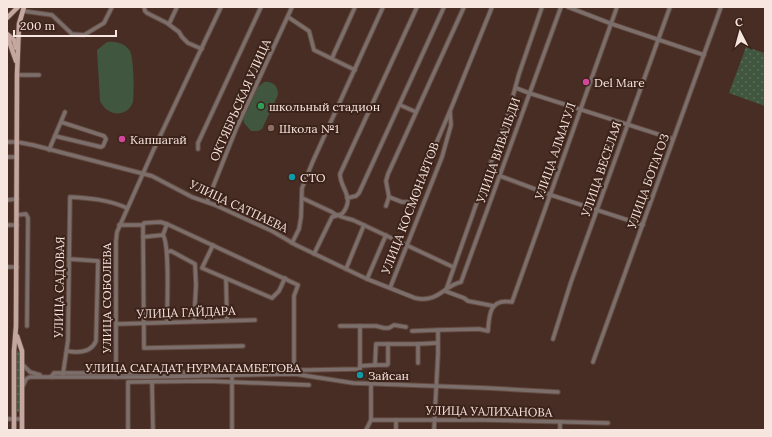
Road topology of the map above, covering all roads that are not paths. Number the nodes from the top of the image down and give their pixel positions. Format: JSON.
{"nodes":[{"id":1,"x":18,"y":7,"type":"edge"},
{"id":2,"x":112,"y":7,"type":"edge"},
{"id":3,"x":144,"y":7,"type":"edge"},
{"id":4,"x":177,"y":7,"type":"edge"},
{"id":5,"x":220,"y":7,"type":"edge"},
{"id":6,"x":261,"y":7,"type":"edge"},
{"id":7,"x":292,"y":7,"type":"edge"},
{"id":8,"x":355,"y":7,"type":"edge"},
{"id":9,"x":383,"y":7,"type":"edge"},
{"id":10,"x":417,"y":7,"type":"edge"},
{"id":11,"x":444,"y":7,"type":"edge"},
{"id":12,"x":464,"y":7,"type":"edge"},
{"id":13,"x":492,"y":7,"type":"edge"},
{"id":14,"x":542,"y":7,"type":"edge"},
{"id":15,"x":560,"y":7,"type":"edge"},
{"id":16,"x":568,"y":7,"type":"edge"},
{"id":17,"x":618,"y":7,"type":"edge"},
{"id":18,"x":670,"y":7,"type":"edge"},
{"id":19,"x":721,"y":7,"type":"edge"},
{"id":20,"x":24,"y":9,"type":"edge"},
{"id":21,"x":288,"y":17,"type":"junction"},
{"id":22,"x":7,"y":18,"type":"edge"},
{"id":23,"x":169,"y":24,"type":"junction"},
{"id":24,"x":612,"y":24,"type":"junction"},
{"id":25,"x":7,"y":34,"type":"edge"},
{"id":26,"x":7,"y":39,"type":"edge"},
{"id":27,"x":659,"y":39,"type":"junction"},
{"id":28,"x":202,"y":49,"type":"junction"},
{"id":29,"x":18,"y":53,"type":"junction"},
{"id":30,"x":704,"y":55,"type":"junction"},
{"id":31,"x":332,"y":58,"type":"junction"},
{"id":32,"x":17,"y":65,"type":"junction"},
{"id":33,"x":355,"y":70,"type":"junction"},
{"id":34,"x":17,"y":75,"type":"junction"},
{"id":35,"x":39,"y":75,"type":"dead end"},
{"id":36,"x":516,"y":88,"type":"junction"},
{"id":37,"x":529,"y":93,"type":"junction"},
{"id":38,"x":400,"y":105,"type":"junction"},
{"id":39,"x":580,"y":109,"type":"junction"},
{"id":40,"x":450,"y":111,"type":"junction"},
{"id":41,"x":65,"y":112,"type":"dead end"},
{"id":42,"x":416,"y":112,"type":"junction"},
{"id":43,"x":60,"y":122,"type":"junction"},
{"id":44,"x":627,"y":124,"type":"junction"},
{"id":45,"x":55,"y":136,"type":"junction"},
{"id":46,"x":674,"y":139,"type":"junction"},
{"id":47,"x":7,"y":142,"type":"edge"},
{"id":48,"x":17,"y":142,"type":"junction"},
{"id":49,"x":198,"y":149,"type":"dead end"},
{"id":50,"x":49,"y":150,"type":"junction"},
{"id":51,"x":7,"y":157,"type":"edge"},
{"id":52,"x":17,"y":157,"type":"junction"},
{"id":53,"x":142,"y":176,"type":"junction"},
{"id":54,"x":500,"y":176,"type":"junction"},
{"id":55,"x":551,"y":195,"type":"junction"},
{"id":56,"x":389,"y":197,"type":"junction"},
{"id":57,"x":302,"y":198,"type":"junction"},
{"id":58,"x":348,"y":198,"type":"junction"},
{"id":59,"x":17,"y":199,"type":"junction"},
{"id":60,"x":7,"y":200,"type":"edge"},
{"id":61,"x":207,"y":202,"type":"junction"},
{"id":62,"x":386,"y":206,"type":"dead end"},
{"id":63,"x":128,"y":207,"type":"junction"},
{"id":64,"x":597,"y":210,"type":"junction"},
{"id":65,"x":17,"y":215,"type":"junction"},
{"id":66,"x":336,"y":216,"type":"junction"},
{"id":67,"x":167,"y":224,"type":"junction"},
{"id":68,"x":7,"y":225,"type":"edge"},
{"id":69,"x":17,"y":225,"type":"junction"},
{"id":70,"x":119,"y":225,"type":"junction"},
{"id":71,"x":143,"y":225,"type":"junction"},
{"id":72,"x":364,"y":225,"type":"junction"},
{"id":73,"x":643,"y":225,"type":"junction"},
{"id":74,"x":163,"y":235,"type":"junction"},
{"id":75,"x":386,"y":235,"type":"junction"},
{"id":76,"x":143,"y":236,"type":"junction"},
{"id":77,"x":292,"y":243,"type":"junction"},
{"id":78,"x":213,"y":245,"type":"junction"},
{"id":79,"x":407,"y":245,"type":"junction"},
{"id":80,"x":167,"y":252,"type":"junction"},
{"id":81,"x":314,"y":254,"type":"junction"},
{"id":82,"x":69,"y":259,"type":"junction"},
{"id":83,"x":7,"y":267,"type":"edge"},
{"id":84,"x":17,"y":267,"type":"junction"},
{"id":85,"x":453,"y":267,"type":"junction"},
{"id":86,"x":346,"y":269,"type":"junction"},
{"id":87,"x":285,"y":278,"type":"junction"},
{"id":88,"x":226,"y":279,"type":"junction"},
{"id":89,"x":367,"y":279,"type":"junction"},
{"id":90,"x":390,"y":288,"type":"junction"},
{"id":91,"x":445,"y":291,"type":"junction"},
{"id":92,"x":494,"y":306,"type":"junction"},
{"id":93,"x":227,"y":320,"type":"junction"},
{"id":94,"x":255,"y":320,"type":"dead end"},
{"id":95,"x":194,"y":321,"type":"junction"},
{"id":96,"x":167,"y":322,"type":"junction"},
{"id":97,"x":143,"y":323,"type":"junction"},
{"id":98,"x":117,"y":324,"type":"junction"},
{"id":99,"x":27,"y":326,"type":"dead end"},
{"id":100,"x":340,"y":326,"type":"dead end"},
{"id":101,"x":360,"y":326,"type":"junction"},
{"id":102,"x":406,"y":327,"type":"dead end"},
{"id":103,"x":438,"y":330,"type":"junction"},
{"id":104,"x":412,"y":331,"type":"dead end"},
{"id":105,"x":16,"y":334,"type":"junction"},
{"id":106,"x":553,"y":339,"type":"dead end"},
{"id":107,"x":437,"y":343,"type":"junction"},
{"id":108,"x":388,"y":344,"type":"junction"},
{"id":109,"x":418,"y":344,"type":"junction"},
{"id":110,"x":243,"y":346,"type":"dead end"},
{"id":111,"x":14,"y":351,"type":"junction"},
{"id":112,"x":22,"y":351,"type":"junction"},
{"id":113,"x":67,"y":351,"type":"junction"},
{"id":114,"x":593,"y":362,"type":"dead end"},
{"id":115,"x":418,"y":363,"type":"dead end"},
{"id":116,"x":22,"y":364,"type":"junction"},
{"id":117,"x":375,"y":365,"type":"junction"},
{"id":118,"x":360,"y":366,"type":"junction"},
{"id":119,"x":294,"y":372,"type":"junction"},
{"id":120,"x":63,"y":375,"type":"junction"},
{"id":121,"x":116,"y":375,"type":"junction"},
{"id":122,"x":232,"y":375,"type":"junction"},
{"id":123,"x":42,"y":376,"type":"junction"},
{"id":124,"x":153,"y":377,"type":"junction"},
{"id":125,"x":152,"y":382,"type":"junction"},
{"id":126,"x":232,"y":382,"type":"junction"},
{"id":127,"x":371,"y":384,"type":"junction"},
{"id":128,"x":309,"y":385,"type":"dead end"},
{"id":129,"x":436,"y":386,"type":"junction"},
{"id":130,"x":558,"y":392,"type":"dead end"},
{"id":131,"x":22,"y":393,"type":"junction"},
{"id":132,"x":7,"y":419,"type":"edge"},
{"id":133,"x":14,"y":419,"type":"junction"},
{"id":134,"x":22,"y":419,"type":"junction"},
{"id":135,"x":371,"y":420,"type":"junction"},
{"id":136,"x":396,"y":420,"type":"junction"},
{"id":137,"x":434,"y":420,"type":"junction"},
{"id":138,"x":560,"y":422,"type":"junction"},
{"id":139,"x":608,"y":423,"type":"dead end"},
{"id":140,"x":14,"y":430,"type":"edge"},
{"id":141,"x":22,"y":430,"type":"edge"},
{"id":142,"x":128,"y":430,"type":"edge"},
{"id":143,"x":153,"y":430,"type":"edge"},
{"id":144,"x":232,"y":430,"type":"edge"},
{"id":145,"x":366,"y":430,"type":"edge"},
{"id":146,"x":396,"y":430,"type":"edge"},
{"id":147,"x":434,"y":430,"type":"edge"},
{"id":148,"x":560,"y":430,"type":"edge"}],
"edges":[{"from":1,"to":22,"type":"main road"},
{"from":2,"to":20,"type":"street"},
{"from":3,"to":23,"type":"street"},
{"from":4,"to":23,"type":"street"},
{"from":5,"to":28,"type":"street"},
{"from":6,"to":49,"type":"street"},
{"from":7,"to":21,"type":"street","name":"ОКТЯБРЬСКАЯ УЛИЦА"},
{"from":8,"to":31,"type":"street"},
{"from":9,"to":33,"type":"street"},
{"from":10,"to":58,"type":"street"},
{"from":11,"to":38,"type":"street"},
{"from":12,"to":42,"type":"street"},
{"from":13,"to":40,"type":"street","name":"УЛИЦА КОСМОНАВТОВ"},
{"from":14,"to":36,"type":"street"},
{"from":15,"to":37,"type":"street","name":"УЛИЦА ВИВАЛЬДИ"},
{"from":16,"to":24,"type":"street"},
{"from":17,"to":24,"type":"street","name":"УЛИЦА АЛМАГУЛ"},
{"from":18,"to":27,"type":"street","name":"УЛИЦА ВЕСЕЛАЯ"},
{"from":19,"to":30,"type":"street","name":"УЛИЦА БОТАГОЗ"},
{"from":20,"to":29,"type":"main road"},
{"from":21,"to":31,"type":"street"},
{"from":21,"to":61,"type":"street","name":"ОКТЯБРЬСКАЯ УЛИЦА"},
{"from":23,"to":28,"type":"street"},
{"from":24,"to":27,"type":"street"},
{"from":24,"to":39,"type":"street","name":"УЛИЦА АЛМАГУЛ"},
{"from":25,"to":29,"type":"main road"},
{"from":26,"to":32,"type":"main road"},
{"from":27,"to":30,"type":"street"},
{"from":27,"to":44,"type":"street","name":"УЛИЦА ВЕСЕЛАЯ"},
{"from":28,"to":53,"type":"street"},
{"from":29,"to":32,"type":"main road"},
{"from":30,"to":46,"type":"street","name":"УЛИЦА БОТАГОЗ"},
{"from":31,"to":33,"type":"street"},
{"from":32,"to":34,"type":"main road"},
{"from":33,"to":57,"type":"street"},
{"from":34,"to":35,"type":"street"},
{"from":34,"to":48,"type":"main road"},
{"from":36,"to":37,"type":"street"},
{"from":36,"to":85,"type":"street"},
{"from":37,"to":39,"type":"street"},
{"from":37,"to":54,"type":"street","name":"УЛИЦА ВИВАЛЬДИ"},
{"from":38,"to":42,"type":"street"},
{"from":38,"to":58,"type":"street"},
{"from":39,"to":44,"type":"street"},
{"from":39,"to":55,"type":"street","name":"УЛИЦА АЛМАГУЛ"},
{"from":40,"to":56,"type":"street","name":"УЛИЦА КОСМОНАВТОВ"},
{"from":40,"to":79,"type":"street","name":"УЛИЦА КОСМОНАВТОВ"},
{"from":41,"to":43,"type":"street"},
{"from":42,"to":56,"type":"street"},
{"from":43,"to":45,"type":"street"},
{"from":43,"to":45,"type":"street"},
{"from":44,"to":46,"type":"street"},
{"from":44,"to":64,"type":"street","name":"УЛИЦА ВЕСЕЛАЯ"},
{"from":45,"to":50,"type":"street"},
{"from":46,"to":73,"type":"street","name":"УЛИЦА БОТАГОЗ"},
{"from":47,"to":48,"type":"street","name":"УЛИЦА САТПАЕВА"},
{"from":48,"to":50,"type":"street","name":"УЛИЦА САТПАЕВА"},
{"from":48,"to":52,"type":"main road"},
{"from":50,"to":53,"type":"street","name":"УЛИЦА САТПАЕВА"},
{"from":51,"to":52,"type":"street"},
{"from":52,"to":59,"type":"main road"},
{"from":53,"to":61,"type":"street","name":"УЛИЦА САТПАЕВА"},
{"from":53,"to":63,"type":"street","name":"УЛИЦА СОБОЛЕВА"},
{"from":54,"to":55,"type":"street"},
{"from":54,"to":91,"type":"street","name":"УЛИЦА ВИВАЛЬДИ"},
{"from":55,"to":64,"type":"street"},
{"from":55,"to":92,"type":"street","name":"УЛИЦА АЛМАГУЛ"},
{"from":56,"to":62,"type":"street"},
{"from":57,"to":66,"type":"street"},
{"from":57,"to":77,"type":"street"},
{"from":58,"to":66,"type":"street"},
{"from":59,"to":60,"type":"street"},
{"from":59,"to":65,"type":"main road"},
{"from":61,"to":77,"type":"street","name":"УЛИЦА САТПАЕВА"},
{"from":63,"to":70,"type":"street","name":"УЛИЦА СОБОЛЕВА"},
{"from":63,"to":82,"type":"street","name":"УЛИЦА САДОВАЯ"},
{"from":64,"to":73,"type":"street"},
{"from":64,"to":106,"type":"street","name":"УЛИЦА ВЕСЕЛАЯ"},
{"from":65,"to":69,"type":"main road"},
{"from":65,"to":99,"type":"street"},
{"from":66,"to":72,"type":"street"},
{"from":66,"to":81,"type":"street"},
{"from":67,"to":71,"type":"street"},
{"from":67,"to":74,"type":"street"},
{"from":67,"to":78,"type":"street"},
{"from":68,"to":69,"type":"street"},
{"from":69,"to":84,"type":"main road"},
{"from":70,"to":71,"type":"street"},
{"from":70,"to":98,"type":"street","name":"УЛИЦА СОБОЛЕВА"},
{"from":71,"to":76,"type":"street"},
{"from":72,"to":75,"type":"street"},
{"from":72,"to":86,"type":"street"},
{"from":73,"to":114,"type":"street","name":"УЛИЦА БОТАГОЗ"},
{"from":74,"to":76,"type":"street"},
{"from":74,"to":80,"type":"street"},
{"from":75,"to":79,"type":"street"},
{"from":75,"to":89,"type":"street"},
{"from":76,"to":97,"type":"street"},
{"from":77,"to":81,"type":"street","name":"УЛИЦА САТПАЕВА"},
{"from":78,"to":87,"type":"street"},
{"from":78,"to":88,"type":"street"},
{"from":79,"to":85,"type":"street"},
{"from":79,"to":90,"type":"street","name":"УЛИЦА КОСМОНАВТОВ"},
{"from":80,"to":95,"type":"street"},
{"from":80,"to":96,"type":"street"},
{"from":81,"to":86,"type":"street","name":"УЛИЦА САТПАЕВА"},
{"from":82,"to":113,"type":"street","name":"УЛИЦА САДОВАЯ"},
{"from":82,"to":113,"type":"street"},
{"from":83,"to":84,"type":"street"},
{"from":84,"to":105,"type":"main road"},
{"from":85,"to":91,"type":"street"},
{"from":86,"to":89,"type":"street","name":"УЛИЦА САТПАЕВА"},
{"from":87,"to":88,"type":"street"},
{"from":87,"to":119,"type":"street"},
{"from":88,"to":93,"type":"street"},
{"from":89,"to":90,"type":"street","name":"УЛИЦА САТПАЕВА"},
{"from":90,"to":91,"type":"street","name":"УЛИЦА САТПАЕВА"},
{"from":91,"to":92,"type":"street"},
{"from":92,"to":103,"type":"street"},
{"from":93,"to":94,"type":"street","name":"УЛИЦА ГАЙДАРА"},
{"from":93,"to":95,"type":"street","name":"УЛИЦА ГАЙДАРА"},
{"from":95,"to":96,"type":"street","name":"УЛИЦА ГАЙДАРА"},
{"from":96,"to":97,"type":"street","name":"УЛИЦА ГАЙДАРА"},
{"from":97,"to":98,"type":"street","name":"УЛИЦА ГАЙДАРА"},
{"from":97,"to":110,"type":"street"},
{"from":98,"to":121,"type":"street","name":"УЛИЦА СОБОЛЕВА"},
{"from":100,"to":101,"type":"street"},
{"from":101,"to":102,"type":"street"},
{"from":101,"to":118,"type":"street"},
{"from":103,"to":104,"type":"street"},
{"from":103,"to":107,"type":"street"},
{"from":105,"to":111,"type":"main road"},
{"from":105,"to":112,"type":"main road"},
{"from":107,"to":109,"type":"street"},
{"from":107,"to":129,"type":"street"},
{"from":108,"to":109,"type":"street"},
{"from":108,"to":117,"type":"street"},
{"from":108,"to":117,"type":"street"},
{"from":109,"to":115,"type":"street"},
{"from":111,"to":112,"type":"street"},
{"from":111,"to":133,"type":"main road"},
{"from":112,"to":116,"type":"main road"},
{"from":113,"to":120,"type":"street","name":"УЛИЦА САДОВАЯ"},
{"from":116,"to":123,"type":"street","name":"УЛИЦА САГАДАТ НУРМАГАМБЕТОВА"},
{"from":116,"to":131,"type":"main road"},
{"from":117,"to":118,"type":"street"},
{"from":118,"to":119,"type":"street"},
{"from":119,"to":121,"type":"street"},
{"from":119,"to":122,"type":"street","name":"УЛИЦА САГАДАТ НУРМАГАМБЕТОВА"},
{"from":119,"to":127,"type":"street","name":"УЛИЦА САГАДАТ НУРМАГАМБЕТОВА"},
{"from":120,"to":121,"type":"street","name":"УЛИЦА САГАДАТ НУРМАГАМБЕТОВА"},
{"from":120,"to":123,"type":"street","name":"УЛИЦА САГАДАТ НУРМАГАМБЕТОВА"},
{"from":121,"to":124,"type":"street","name":"УЛИЦА САГАДАТ НУРМАГАМБЕТОВА"},
{"from":122,"to":124,"type":"street","name":"УЛИЦА САГАДАТ НУРМАГАМБЕТОВА"},
{"from":122,"to":126,"type":"street"},
{"from":123,"to":131,"type":"street","name":"УЛИЦА САГАДАТ НУРМАГАМБЕТОВА"},
{"from":124,"to":125,"type":"street"},
{"from":125,"to":126,"type":"street"},
{"from":125,"to":142,"type":"street"},
{"from":125,"to":143,"type":"street"},
{"from":126,"to":128,"type":"street"},
{"from":126,"to":144,"type":"street"},
{"from":127,"to":129,"type":"street","name":"УЛИЦА САГАДАТ НУРМАГАМБЕТОВА"},
{"from":127,"to":135,"type":"street"},
{"from":129,"to":130,"type":"street","name":"УЛИЦА САГАДАТ НУРМАГАМБЕТОВА"},
{"from":129,"to":137,"type":"street"},
{"from":131,"to":134,"type":"main road"},
{"from":132,"to":133,"type":"street"},
{"from":133,"to":134,"type":"street"},
{"from":133,"to":140,"type":"main road"},
{"from":134,"to":141,"type":"main road"},
{"from":135,"to":136,"type":"street","name":"УЛИЦА УАЛИХАНОВА"},
{"from":135,"to":145,"type":"street"},
{"from":136,"to":137,"type":"street","name":"УЛИЦА УАЛИХАНОВА"},
{"from":136,"to":146,"type":"street"},
{"from":137,"to":138,"type":"street","name":"УЛИЦА УАЛИХАНОВА"},
{"from":137,"to":147,"type":"street"},
{"from":138,"to":139,"type":"street","name":"УЛИЦА УАЛИХАНОВА"},
{"from":138,"to":148,"type":"street"}]}
